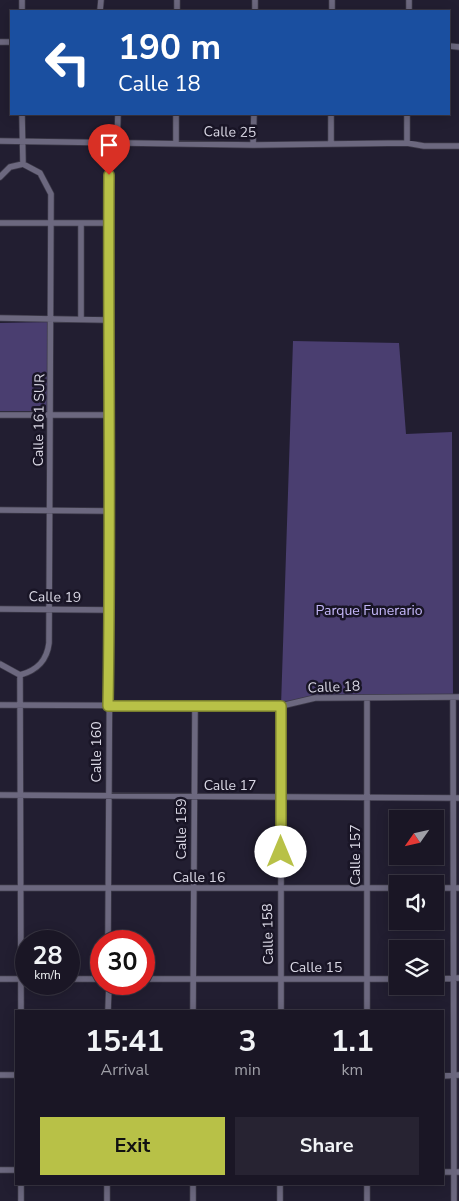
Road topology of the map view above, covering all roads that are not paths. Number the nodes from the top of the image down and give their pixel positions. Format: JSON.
{"nodes":[{"id":1,"x":22,"y":115,"type":"edge"},
{"id":2,"x":118,"y":115,"type":"edge"},
{"id":3,"x":176,"y":115,"type":"edge"},
{"id":4,"x":254,"y":115,"type":"edge"},
{"id":5,"x":331,"y":115,"type":"edge"},
{"id":6,"x":407,"y":115,"type":"edge"},
{"id":7,"x":22,"y":140,"type":"junction"},
{"id":8,"x":0,"y":141,"type":"edge"},
{"id":9,"x":109,"y":142,"type":"junction"},
{"id":10,"x":117,"y":142,"type":"junction"},
{"id":11,"x":176,"y":143,"type":"junction"},
{"id":12,"x":407,"y":143,"type":"junction"},
{"id":13,"x":331,"y":144,"type":"junction"},
{"id":14,"x":253,"y":145,"type":"junction"},
{"id":15,"x":459,"y":146,"type":"edge"},
{"id":16,"x":22,"y":164,"type":"junction"},
{"id":17,"x":0,"y":177,"type":"edge"},
{"id":18,"x":0,"y":223,"type":"edge"},
{"id":19,"x":52,"y":223,"type":"junction"},
{"id":20,"x":81,"y":223,"type":"junction"},
{"id":21,"x":108,"y":223,"type":"junction"},
{"id":22,"x":0,"y":318,"type":"edge"},
{"id":23,"x":52,"y":319,"type":"junction"},
{"id":24,"x":81,"y":319,"type":"junction"},
{"id":25,"x":107,"y":320,"type":"junction"},
{"id":26,"x":52,"y":414,"type":"junction"},
{"id":27,"x":0,"y":415,"type":"edge"},
{"id":28,"x":110,"y":415,"type":"junction"},
{"id":29,"x":0,"y":510,"type":"edge"},
{"id":30,"x":50,"y":511,"type":"junction"},
{"id":31,"x":109,"y":511,"type":"junction"},
{"id":32,"x":0,"y":609,"type":"edge"},
{"id":33,"x":50,"y":609,"type":"junction"},
{"id":34,"x":110,"y":610,"type":"junction"},
{"id":35,"x":0,"y":664,"type":"edge"},
{"id":36,"x":20,"y":675,"type":"junction"},
{"id":37,"x":367,"y":698,"type":"junction"},
{"id":38,"x":456,"y":698,"type":"edge"},
{"id":39,"x":0,"y":705,"type":"edge"},
{"id":40,"x":20,"y":705,"type":"junction"},
{"id":41,"x":108,"y":706,"type":"junction"},
{"id":42,"x":195,"y":706,"type":"junction"},
{"id":43,"x":281,"y":706,"type":"junction"},
{"id":44,"x":0,"y":795,"type":"edge"},
{"id":45,"x":20,"y":795,"type":"junction"},
{"id":46,"x":108,"y":796,"type":"junction"},
{"id":47,"x":193,"y":797,"type":"junction"},
{"id":48,"x":281,"y":798,"type":"junction"},
{"id":49,"x":367,"y":798,"type":"junction"},
{"id":50,"x":457,"y":798,"type":"edge"},
{"id":51,"x":0,"y":888,"type":"edge"},
{"id":52,"x":21,"y":888,"type":"junction"},
{"id":53,"x":389,"y":888,"type":"edge"},
{"id":54,"x":456,"y":888,"type":"edge"},
{"id":55,"x":108,"y":889,"type":"junction"},
{"id":56,"x":194,"y":889,"type":"junction"},
{"id":57,"x":280,"y":889,"type":"junction"},
{"id":58,"x":367,"y":889,"type":"junction"},
{"id":59,"x":22,"y":930,"type":"edge"},
{"id":60,"x":108,"y":930,"type":"edge"},
{"id":61,"x":456,"y":978,"type":"edge"},
{"id":62,"x":0,"y":979,"type":"edge"},
{"id":63,"x":15,"y":979,"type":"edge"},
{"id":64,"x":155,"y":979,"type":"edge"},
{"id":65,"x":281,"y":979,"type":"junction"},
{"id":66,"x":368,"y":979,"type":"junction"},
{"id":67,"x":389,"y":979,"type":"edge"},
{"id":68,"x":193,"y":980,"type":"junction"},
{"id":69,"x":22,"y":995,"type":"edge"},
{"id":70,"x":108,"y":995,"type":"edge"},
{"id":71,"x":21,"y":1010,"type":"edge"},
{"id":72,"x":108,"y":1010,"type":"edge"},
{"id":73,"x":193,"y":1010,"type":"edge"},
{"id":74,"x":281,"y":1010,"type":"edge"},
{"id":75,"x":368,"y":1010,"type":"edge"},
{"id":76,"x":0,"y":1075,"type":"edge"},
{"id":77,"x":15,"y":1075,"type":"edge"},
{"id":78,"x":457,"y":1075,"type":"edge"},
{"id":79,"x":444,"y":1076,"type":"edge"},
{"id":80,"x":0,"y":1170,"type":"edge"},
{"id":81,"x":15,"y":1170,"type":"edge"},
{"id":82,"x":456,"y":1172,"type":"edge"},
{"id":83,"x":22,"y":1185,"type":"edge"},
{"id":84,"x":107,"y":1185,"type":"edge"},
{"id":85,"x":193,"y":1185,"type":"edge"},
{"id":86,"x":280,"y":1185,"type":"edge"},
{"id":87,"x":367,"y":1185,"type":"edge"},
{"id":88,"x":21,"y":1201,"type":"edge"},
{"id":89,"x":107,"y":1201,"type":"edge"},
{"id":90,"x":193,"y":1201,"type":"edge"},
{"id":91,"x":280,"y":1201,"type":"edge"},
{"id":92,"x":367,"y":1201,"type":"edge"},
{"id":93,"x":454,"y":1201,"type":"edge"}],
"edges":[{"from":1,"to":7,"type":"street"},
{"from":2,"to":10,"type":"street"},
{"from":3,"to":11,"type":"street"},
{"from":4,"to":14,"type":"street"},
{"from":5,"to":13,"type":"street"},
{"from":6,"to":12,"type":"street"},
{"from":7,"to":8,"type":"street","name":"Calle 25"},
{"from":7,"to":9,"type":"street","name":"Calle 25"},
{"from":7,"to":16,"type":"street"},
{"from":9,"to":10,"type":"street","name":"Calle 25"},
{"from":9,"to":21,"type":"street","name":"Calle 160"},
{"from":10,"to":11,"type":"street","name":"Calle 25"},
{"from":11,"to":14,"type":"street","name":"Calle 25"},
{"from":12,"to":13,"type":"street","name":"Calle 25"},
{"from":12,"to":15,"type":"street","name":"Calle 25"},
{"from":13,"to":14,"type":"street","name":"Calle 25"},
{"from":16,"to":17,"type":"street"},
{"from":16,"to":19,"type":"street","name":"Calle 161 SUR"},
{"from":18,"to":19,"type":"street"},
{"from":19,"to":20,"type":"street"},
{"from":19,"to":23,"type":"street","name":"Calle 161 SUR"},
{"from":20,"to":21,"type":"street"},
{"from":20,"to":24,"type":"street"},
{"from":21,"to":25,"type":"street","name":"Calle 160"},
{"from":22,"to":23,"type":"street"},
{"from":23,"to":24,"type":"street"},
{"from":23,"to":26,"type":"street","name":"Calle 161 SUR"},
{"from":24,"to":25,"type":"street"},
{"from":25,"to":28,"type":"street","name":"Calle 160"},
{"from":26,"to":27,"type":"street"},
{"from":26,"to":28,"type":"street"},
{"from":26,"to":30,"type":"street","name":"Calle 161 SUR"},
{"from":28,"to":31,"type":"street","name":"Calle 160"},
{"from":29,"to":30,"type":"street"},
{"from":30,"to":31,"type":"street"},
{"from":30,"to":33,"type":"street","name":"Calle 161 SUR"},
{"from":31,"to":34,"type":"street","name":"Calle 160"},
{"from":32,"to":33,"type":"street","name":"Calle 19"},
{"from":33,"to":34,"type":"street","name":"Calle 19"},
{"from":33,"to":36,"type":"street","name":"Calle 161 SUR"},
{"from":34,"to":41,"type":"street","name":"Calle 160"},
{"from":35,"to":36,"type":"street"},
{"from":36,"to":40,"type":"street"},
{"from":37,"to":38,"type":"street","name":"Calle 18"},
{"from":37,"to":43,"type":"street","name":"Calle 18"},
{"from":37,"to":49,"type":"street","name":"Calle 157"},
{"from":38,"to":50,"type":"street"},
{"from":39,"to":40,"type":"street","name":"Calle 18"},
{"from":40,"to":41,"type":"street","name":"Calle 18"},
{"from":40,"to":45,"type":"street"},
{"from":41,"to":42,"type":"street","name":"Calle 18"},
{"from":41,"to":46,"type":"street","name":"Calle 160"},
{"from":42,"to":43,"type":"street","name":"Calle 18"},
{"from":42,"to":47,"type":"street","name":"Calle 159"},
{"from":43,"to":48,"type":"street","name":"Calle 158"},
{"from":44,"to":45,"type":"street","name":"Calle 17"},
{"from":45,"to":46,"type":"street","name":"Calle 17"},
{"from":45,"to":52,"type":"street"},
{"from":46,"to":47,"type":"street","name":"Calle 17"},
{"from":46,"to":55,"type":"street","name":"Calle 160"},
{"from":47,"to":48,"type":"street","name":"Calle 17"},
{"from":47,"to":56,"type":"street","name":"Calle 159"},
{"from":48,"to":49,"type":"street","name":"Calle 17"},
{"from":48,"to":57,"type":"street","name":"Calle 158"},
{"from":49,"to":50,"type":"street","name":"Calle 17"},
{"from":49,"to":58,"type":"street","name":"Calle 157"},
{"from":50,"to":54,"type":"street"},
{"from":51,"to":52,"type":"street","name":"Calle 16"},
{"from":52,"to":55,"type":"street","name":"Calle 16"},
{"from":52,"to":59,"type":"street"},
{"from":53,"to":58,"type":"street","name":"Calle 16"},
{"from":54,"to":61,"type":"street"},
{"from":55,"to":56,"type":"street","name":"Calle 16"},
{"from":55,"to":60,"type":"street","name":"Calle 160"},
{"from":56,"to":57,"type":"street","name":"Calle 16"},
{"from":56,"to":68,"type":"street","name":"Calle 159"},
{"from":57,"to":58,"type":"street","name":"Calle 16"},
{"from":57,"to":65,"type":"street","name":"Calle 158"},
{"from":58,"to":66,"type":"street","name":"Calle 157"},
{"from":61,"to":78,"type":"street"},
{"from":62,"to":63,"type":"street"},
{"from":64,"to":68,"type":"street","name":"Calle 15"},
{"from":65,"to":66,"type":"street","name":"Calle 15"},
{"from":65,"to":68,"type":"street","name":"Calle 15"},
{"from":65,"to":74,"type":"street","name":"Calle 158"},
{"from":66,"to":67,"type":"street","name":"Calle 15"},
{"from":66,"to":75,"type":"street","name":"Calle 157"},
{"from":68,"to":73,"type":"street","name":"Calle 159"},
{"from":69,"to":71,"type":"street"},
{"from":70,"to":72,"type":"street"},
{"from":76,"to":77,"type":"street"},
{"from":78,"to":79,"type":"street"},
{"from":78,"to":82,"type":"street"},
{"from":80,"to":81,"type":"street"},
{"from":82,"to":93,"type":"street"},
{"from":83,"to":88,"type":"street"},
{"from":84,"to":89,"type":"street"},
{"from":85,"to":90,"type":"street"},
{"from":86,"to":91,"type":"street"},
{"from":87,"to":92,"type":"street"}]}
